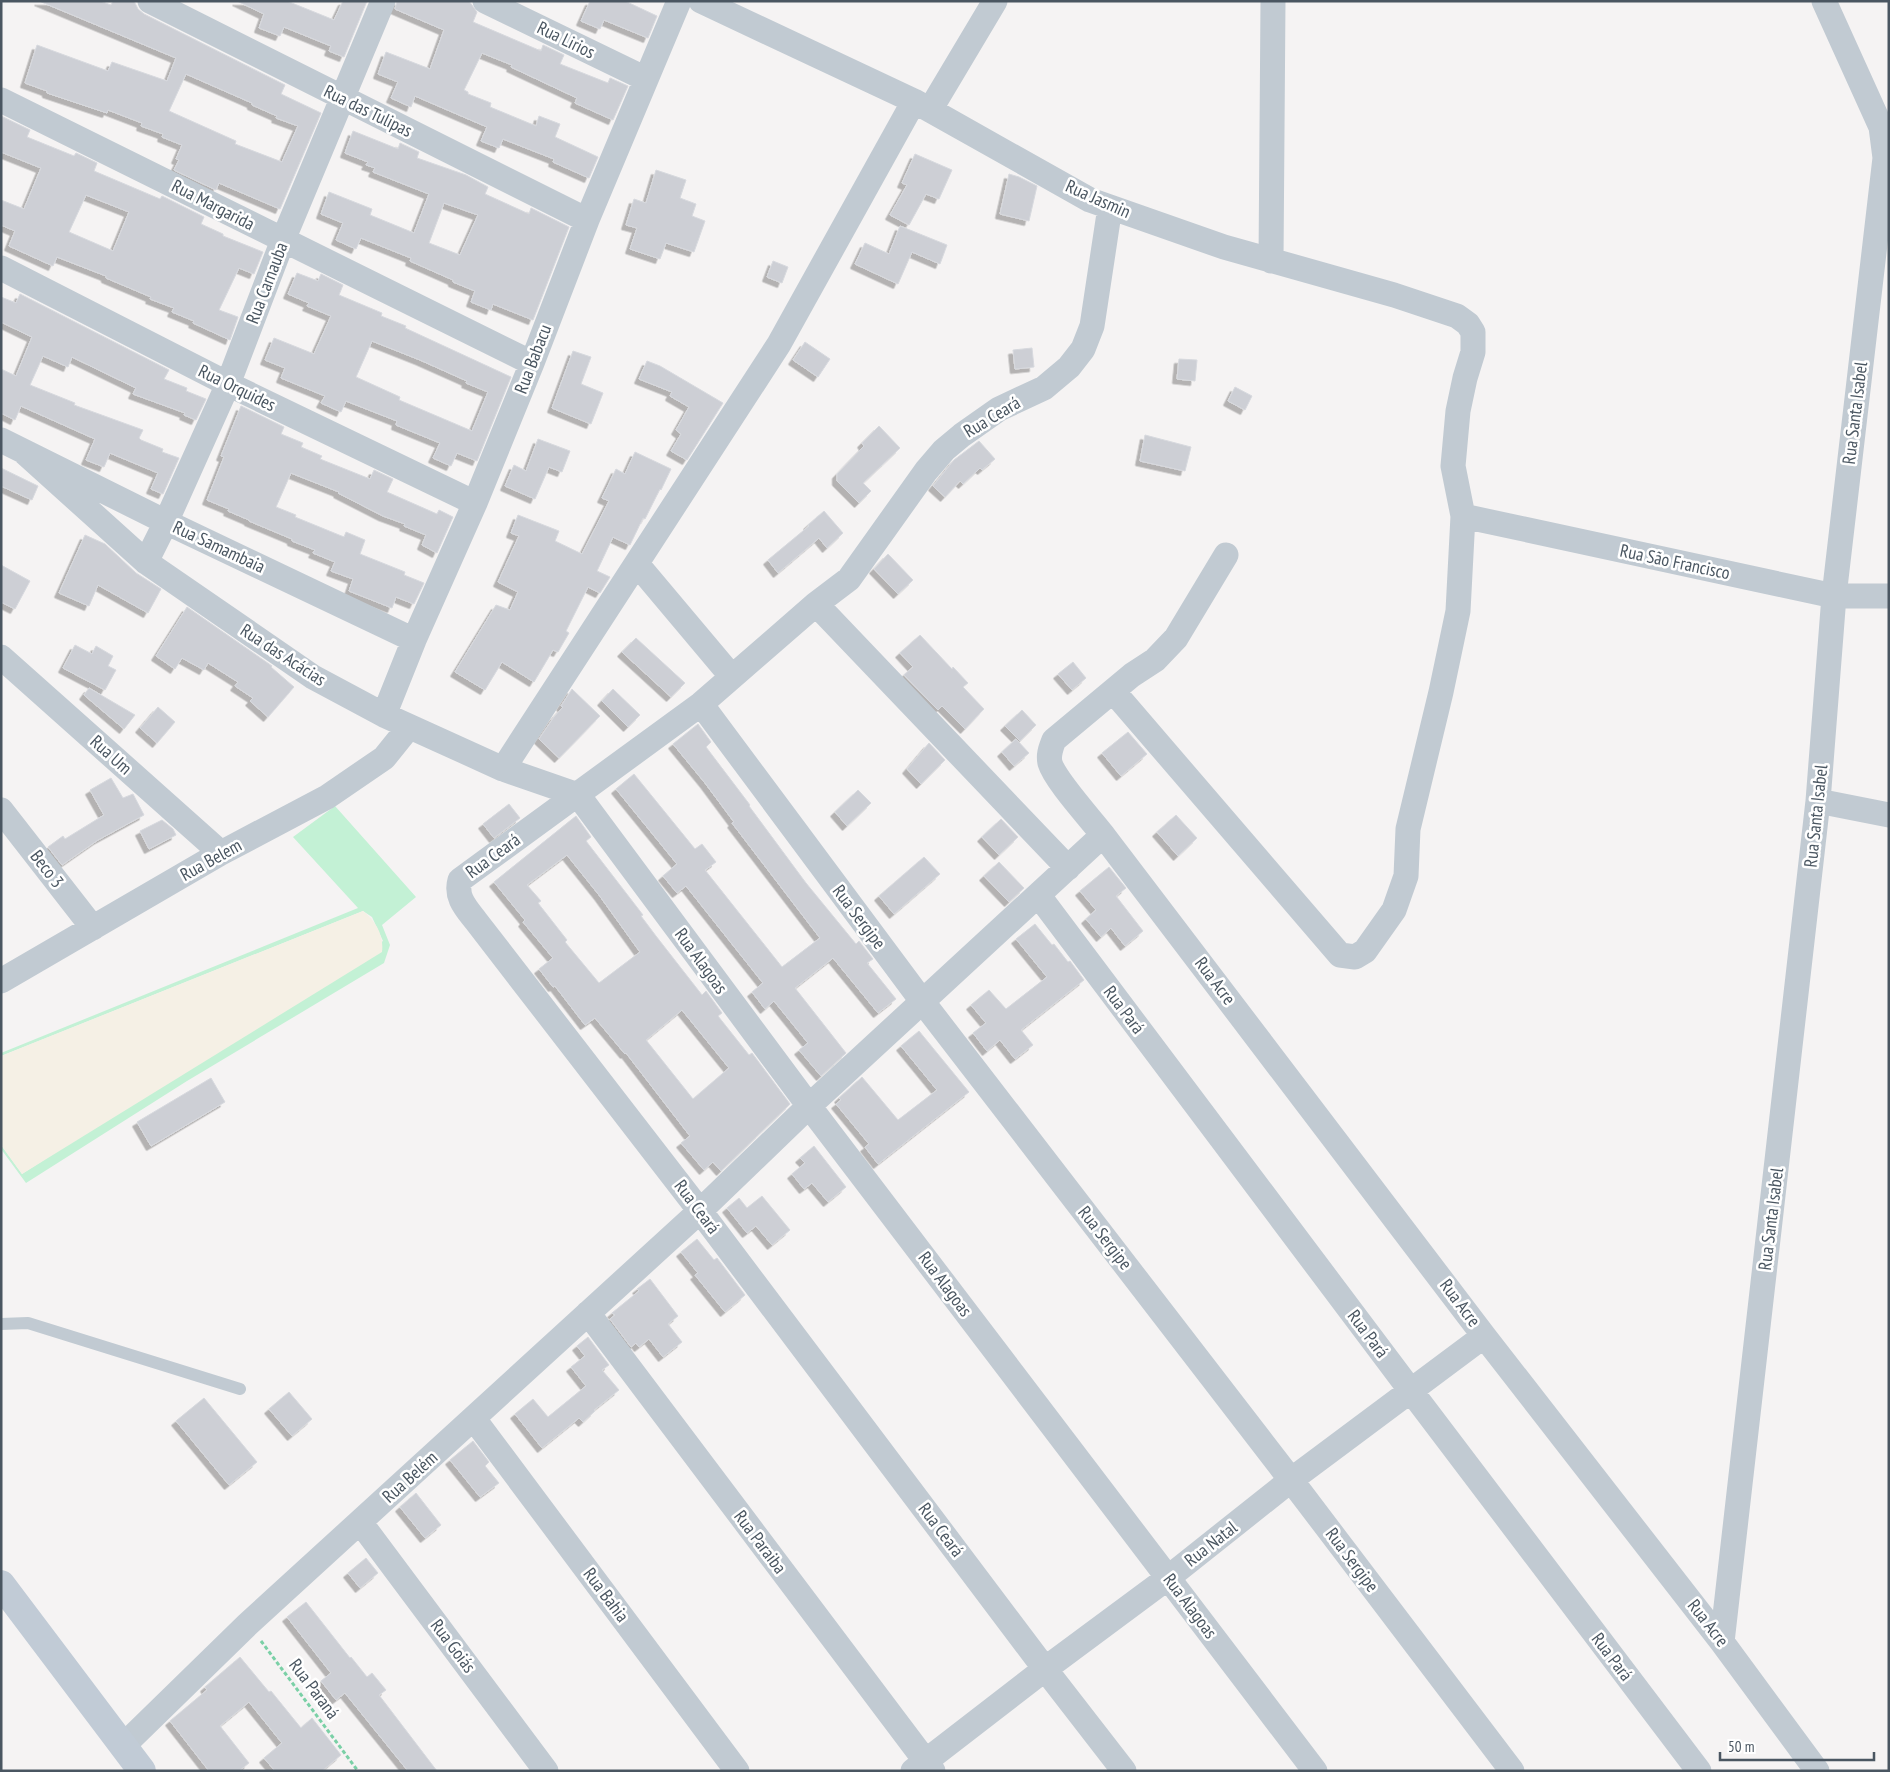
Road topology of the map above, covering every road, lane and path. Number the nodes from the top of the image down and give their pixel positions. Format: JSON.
{"nodes":[{"id":1,"x":150,"y":1,"type":"edge"},
{"id":2,"x":383,"y":1,"type":"edge"},
{"id":3,"x":485,"y":1,"type":"edge"},
{"id":4,"x":679,"y":1,"type":"edge"},
{"id":5,"x":701,"y":1,"type":"edge"},
{"id":6,"x":995,"y":1,"type":"edge"},
{"id":7,"x":1273,"y":1,"type":"edge"},
{"id":8,"x":1824,"y":1,"type":"edge"},
{"id":9,"x":646,"y":79,"type":"junction"},
{"id":10,"x":1,"y":100,"type":"edge"},
{"id":11,"x":343,"y":100,"type":"junction"},
{"id":12,"x":922,"y":106,"type":"junction"},
{"id":13,"x":1886,"y":143,"type":"edge"},
{"id":14,"x":1110,"y":207,"type":"junction"},
{"id":15,"x":587,"y":220,"type":"junction"},
{"id":16,"x":283,"y":240,"type":"junction"},
{"id":17,"x":1271,"y":262,"type":"junction"},
{"id":18,"x":1,"y":268,"type":"edge"},
{"id":19,"x":532,"y":363,"type":"junction"},
{"id":20,"x":228,"y":384,"type":"junction"},
{"id":21,"x":1,"y":440,"type":"edge"},
{"id":22,"x":25,"y":453,"type":"junction"},
{"id":23,"x":475,"y":504,"type":"junction"},
{"id":24,"x":1463,"y":516,"type":"junction"},
{"id":25,"x":166,"y":522,"type":"junction"},
{"id":26,"x":1226,"y":555,"type":"dead end"},
{"id":27,"x":146,"y":562,"type":"junction"},
{"id":28,"x":637,"y":564,"type":"junction"},
{"id":29,"x":1834,"y":596,"type":"junction"},
{"id":30,"x":1889,"y":596,"type":"edge"},
{"id":31,"x":816,"y":604,"type":"junction"},
{"id":32,"x":414,"y":640,"type":"junction"},
{"id":33,"x":1,"y":657,"type":"edge"},
{"id":34,"x":732,"y":677,"type":"junction"},
{"id":35,"x":1113,"y":691,"type":"junction"},
{"id":36,"x":701,"y":704,"type":"junction"},
{"id":37,"x":384,"y":715,"type":"junction"},
{"id":38,"x":409,"y":727,"type":"junction"},
{"id":39,"x":503,"y":769,"type":"junction"},
{"id":40,"x":578,"y":795,"type":"junction"},
{"id":41,"x":1818,"y":801,"type":"junction"},
{"id":42,"x":1,"y":810,"type":"edge"},
{"id":43,"x":1889,"y":815,"type":"edge"},
{"id":44,"x":1103,"y":834,"type":"junction"},
{"id":45,"x":221,"y":853,"type":"junction"},
{"id":46,"x":1068,"y":868,"type":"junction"},
{"id":47,"x":1039,"y":896,"type":"junction"},
{"id":48,"x":93,"y":928,"type":"junction"},
{"id":49,"x":1,"y":981,"type":"edge"},
{"id":50,"x":922,"y":1001,"type":"junction"},
{"id":51,"x":809,"y":1106,"type":"junction"},
{"id":52,"x":700,"y":1210,"type":"junction"},
{"id":53,"x":588,"y":1313,"type":"junction"},
{"id":54,"x":1,"y":1324,"type":"edge"},
{"id":55,"x":1484,"y":1336,"type":"junction"},
{"id":56,"x":240,"y":1389,"type":"dead end"},
{"id":57,"x":1410,"y":1391,"type":"junction"},
{"id":58,"x":474,"y":1419,"type":"junction"},
{"id":59,"x":1291,"y":1480,"type":"junction"},
{"id":60,"x":360,"y":1522,"type":"junction"},
{"id":61,"x":1169,"y":1577,"type":"junction"},
{"id":62,"x":1,"y":1584,"type":"edge"},
{"id":63,"x":248,"y":1624,"type":"junction"},
{"id":64,"x":1722,"y":1642,"type":"junction"},
{"id":65,"x":1045,"y":1669,"type":"junction"},
{"id":66,"x":123,"y":1746,"type":"junction"},
{"id":67,"x":924,"y":1768,"type":"edge"},
{"id":68,"x":142,"y":1771,"type":"edge"},
{"id":69,"x":358,"y":1771,"type":"edge"},
{"id":70,"x":546,"y":1771,"type":"edge"},
{"id":71,"x":737,"y":1771,"type":"edge"},
{"id":72,"x":1124,"y":1771,"type":"edge"},
{"id":73,"x":1315,"y":1771,"type":"edge"},
{"id":74,"x":1512,"y":1771,"type":"edge"},
{"id":75,"x":1699,"y":1771,"type":"edge"},
{"id":76,"x":1817,"y":1771,"type":"edge"}],
"edges":[{"from":1,"to":11,"type":"street","name":"Rua das Tulipas"},
{"from":2,"to":11,"type":"street","name":"Rua Carnauba"},
{"from":3,"to":9,"type":"street","name":"Rua Lirios"},
{"from":4,"to":9,"type":"street","name":"Rua Babacu"},
{"from":5,"to":12,"type":"street","name":"Rua Jasmin"},
{"from":6,"to":12,"type":"street"},
{"from":7,"to":17,"type":"street"},
{"from":8,"to":13,"type":"street","name":"Rua Santa Isabel"},
{"from":9,"to":15,"type":"street","name":"Rua Babacu"},
{"from":10,"to":16,"type":"street","name":"Rua Margarida"},
{"from":11,"to":15,"type":"street","name":"Rua das Tulipas"},
{"from":11,"to":16,"type":"street","name":"Rua Carnauba"},
{"from":12,"to":14,"type":"street","name":"Rua Jasmin"},
{"from":12,"to":28,"type":"street"},
{"from":13,"to":29,"type":"street","name":"Rua Santa Isabel"},
{"from":14,"to":17,"type":"street","name":"Rua Jasmin"},
{"from":14,"to":31,"type":"street","name":"Rua Ceará"},
{"from":15,"to":19,"type":"street","name":"Rua Babacu"},
{"from":16,"to":19,"type":"street","name":"Rua Margarida"},
{"from":16,"to":20,"type":"street","name":"Rua Carnauba"},
{"from":17,"to":24,"type":"street","name":"Rua Jasmin"},
{"from":18,"to":20,"type":"street","name":"Rua Orquides"},
{"from":19,"to":23,"type":"street","name":"Rua Babacu"},
{"from":20,"to":23,"type":"street","name":"Rua Orquides"},
{"from":20,"to":25,"type":"street","name":"Rua Carnauba"},
{"from":21,"to":22,"type":"street"},
{"from":22,"to":25,"type":"street","name":"Rua Samambaia"},
{"from":22,"to":27,"type":"street","name":"Rua das Acácias"},
{"from":23,"to":32,"type":"street","name":"Rua Babacu"},
{"from":24,"to":29,"type":"street","name":"Rua São Francisco"},
{"from":24,"to":35,"type":"street"},
{"from":25,"to":27,"type":"street","name":"Rua Carnauba"},
{"from":25,"to":32,"type":"street","name":"Rua Samambaia"},
{"from":26,"to":35,"type":"street","name":"Rua Acre"},
{"from":27,"to":37,"type":"street","name":"Rua das Acácias"},
{"from":28,"to":34,"type":"street"},
{"from":28,"to":39,"type":"street"},
{"from":29,"to":30,"type":"street","name":"Rua São Francisco"},
{"from":29,"to":41,"type":"street","name":"Rua Santa Isabel"},
{"from":31,"to":34,"type":"street","name":"Rua Ceará"},
{"from":31,"to":46,"type":"street"},
{"from":32,"to":37,"type":"street","name":"Rua Babacu"},
{"from":33,"to":45,"type":"street","name":"Rua Um"},
{"from":34,"to":36,"type":"street","name":"Rua Ceará"},
{"from":35,"to":44,"type":"street","name":"Rua Acre"},
{"from":36,"to":40,"type":"street","name":"Rua Ceará"},
{"from":36,"to":50,"type":"street","name":"Rua Sergipe"},
{"from":37,"to":38,"type":"street","name":"Rua das Acácias"},
{"from":38,"to":39,"type":"street","name":"Rua das Acácias"},
{"from":38,"to":45,"type":"street","name":"Rua Belem"},
{"from":39,"to":40,"type":"street","name":"Rua das Acácias"},
{"from":40,"to":51,"type":"street","name":"Rua Alagoas"},
{"from":40,"to":52,"type":"street","name":"Rua Ceará"},
{"from":41,"to":43,"type":"street"},
{"from":41,"to":64,"type":"street","name":"Rua Santa Isabel"},
{"from":42,"to":48,"type":"street","name":"Beco 3"},
{"from":44,"to":46,"type":"street","name":"Rua Belém"},
{"from":44,"to":55,"type":"street","name":"Rua Acre"},
{"from":45,"to":48,"type":"street","name":"Rua Belem"},
{"from":46,"to":47,"type":"street","name":"Rua Belém"},
{"from":47,"to":50,"type":"street","name":"Rua Belém"},
{"from":47,"to":57,"type":"street","name":"Rua Pará"},
{"from":48,"to":49,"type":"street","name":"Rua Belem"},
{"from":50,"to":51,"type":"street","name":"Rua Belém"},
{"from":50,"to":59,"type":"street","name":"Rua Sergipe"},
{"from":51,"to":52,"type":"street","name":"Rua Belém"},
{"from":51,"to":61,"type":"street","name":"Rua Alagoas"},
{"from":52,"to":53,"type":"street","name":"Rua Belém"},
{"from":52,"to":65,"type":"street","name":"Rua Ceará"},
{"from":53,"to":58,"type":"street","name":"Rua Belém"},
{"from":53,"to":67,"type":"street","name":"Rua Paraiba"},
{"from":54,"to":56,"type":"lane"},
{"from":55,"to":57,"type":"street","name":"Rua Natal"},
{"from":55,"to":64,"type":"street","name":"Rua Acre"},
{"from":57,"to":59,"type":"street","name":"Rua Natal"},
{"from":57,"to":75,"type":"street","name":"Rua Pará"},
{"from":58,"to":60,"type":"street","name":"Rua Belém"},
{"from":58,"to":71,"type":"street","name":"Rua Bahia"},
{"from":59,"to":61,"type":"street","name":"Rua Natal"},
{"from":59,"to":74,"type":"street","name":"Rua Sergipe"},
{"from":60,"to":63,"type":"street","name":"Rua Belém"},
{"from":60,"to":70,"type":"street","name":"Rua Goiás"},
{"from":61,"to":65,"type":"street","name":"Rua Natal"},
{"from":61,"to":73,"type":"street","name":"Rua Alagoas"},
{"from":62,"to":66,"type":"main road"},
{"from":63,"to":66,"type":"street","name":"Rua Belém"},
{"from":63,"to":69,"type":"path","name":"Rua Paraná"},
{"from":64,"to":76,"type":"street","name":"Rua Acre"},
{"from":65,"to":67,"type":"street","name":"Rua Natal"},
{"from":65,"to":72,"type":"street","name":"Rua Ceará"},
{"from":66,"to":68,"type":"main road"}]}
